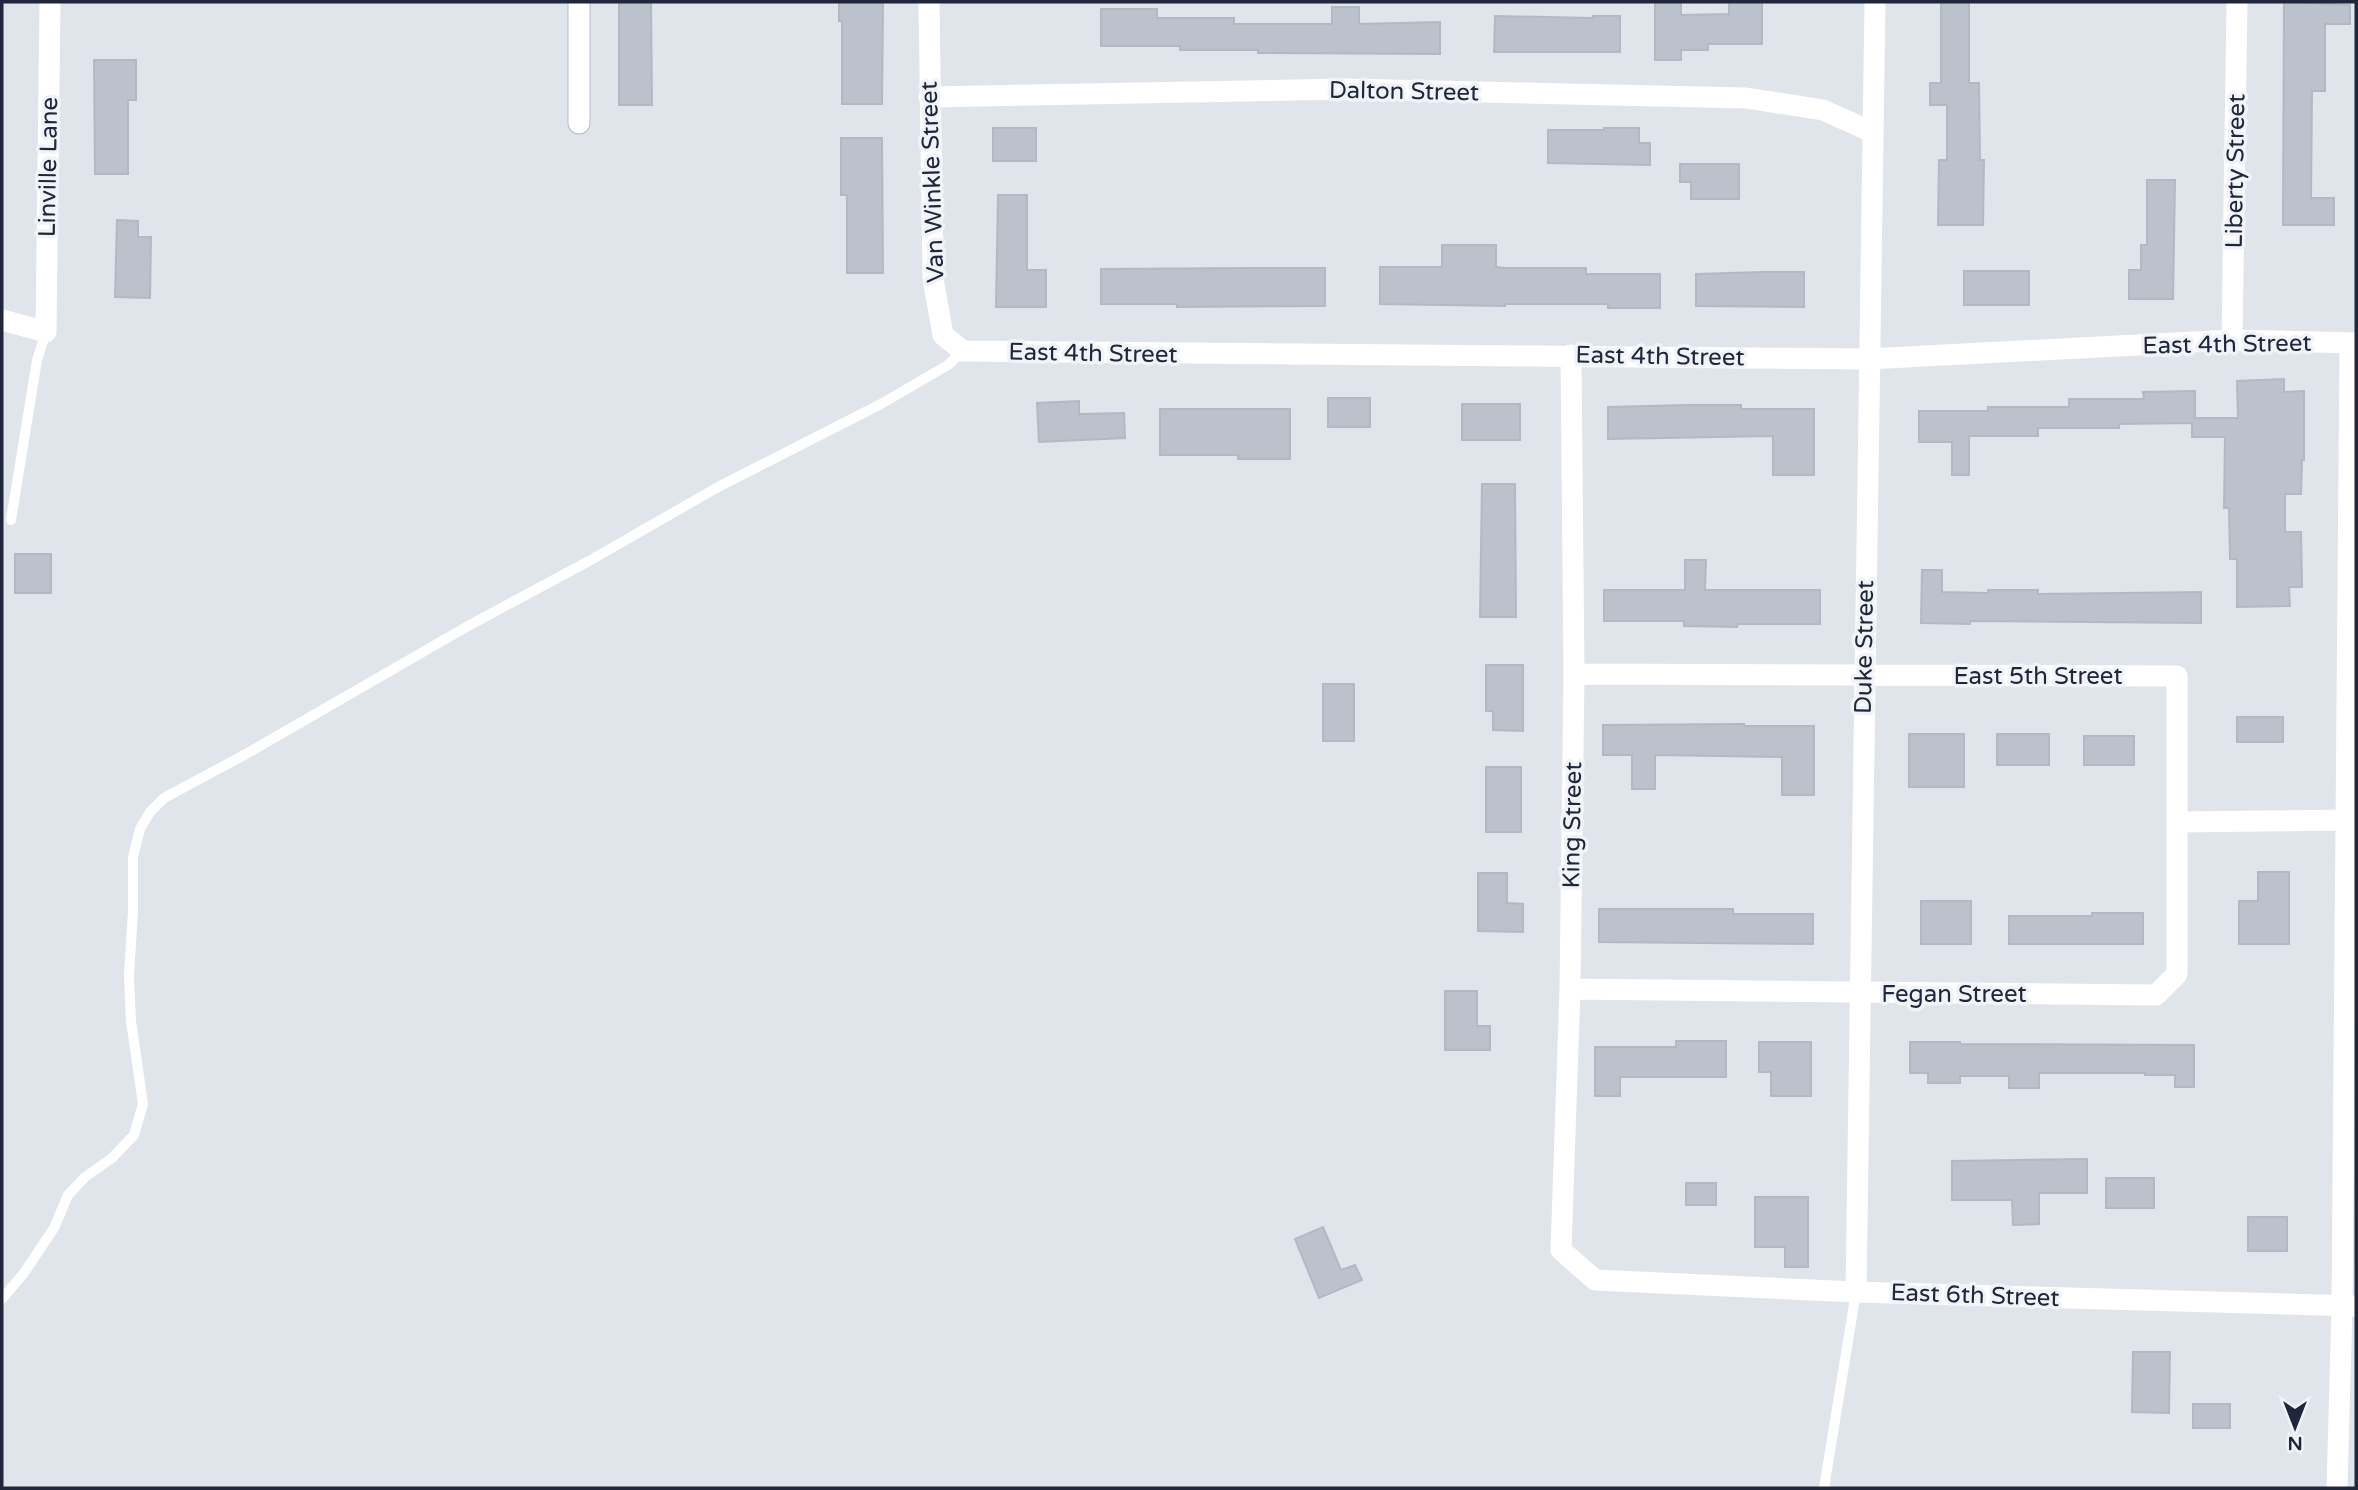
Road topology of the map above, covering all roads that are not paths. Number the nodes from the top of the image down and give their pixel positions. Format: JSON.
{"nodes":[{"id":1,"x":50,"y":2,"type":"edge"},
{"id":2,"x":579,"y":2,"type":"edge"},
{"id":3,"x":929,"y":2,"type":"edge"},
{"id":4,"x":1875,"y":2,"type":"edge"},
{"id":5,"x":2237,"y":2,"type":"edge"},
{"id":6,"x":929,"y":97,"type":"junction"},
{"id":7,"x":579,"y":122,"type":"dead end"},
{"id":8,"x":1872,"y":132,"type":"junction"},
{"id":9,"x":2,"y":320,"type":"edge"},
{"id":10,"x":46,"y":332,"type":"junction"},
{"id":11,"x":2232,"y":340,"type":"junction"},
{"id":12,"x":2353,"y":343,"type":"edge"},
{"id":13,"x":963,"y":351,"type":"junction"},
{"id":14,"x":1571,"y":355,"type":"junction"},
{"id":15,"x":1868,"y":359,"type":"junction"},
{"id":16,"x":11,"y":520,"type":"dead end"},
{"id":17,"x":1574,"y":674,"type":"junction"},
{"id":18,"x":1863,"y":676,"type":"junction"},
{"id":19,"x":2351,"y":820,"type":"edge"},
{"id":20,"x":2178,"y":822,"type":"junction"},
{"id":21,"x":1570,"y":989,"type":"junction"},
{"id":22,"x":1859,"y":993,"type":"junction"},
{"id":23,"x":1595,"y":1280,"type":"joint"},
{"id":24,"x":1856,"y":1292,"type":"junction"},
{"id":25,"x":2,"y":1299,"type":"edge"},
{"id":26,"x":2349,"y":1306,"type":"edge"},
{"id":27,"x":1824,"y":1488,"type":"edge"},
{"id":28,"x":2337,"y":1488,"type":"edge"}],
"edges":[{"from":1,"to":10,"type":"street","name":"Linville Lane"},
{"from":2,"to":7,"type":"street"},
{"from":3,"to":6,"type":"street","name":"Van Winkle Street"},
{"from":4,"to":8,"type":"street","name":"Duke Street"},
{"from":5,"to":11,"type":"street","name":"Liberty Street"},
{"from":6,"to":8,"type":"street","name":"Dalton Street"},
{"from":6,"to":13,"type":"street","name":"Van Winkle Street"},
{"from":8,"to":15,"type":"street","name":"Duke Street"},
{"from":9,"to":10,"type":"street"},
{"from":10,"to":16,"type":"lane"},
{"from":11,"to":12,"type":"street","name":"East 4th Street"},
{"from":11,"to":15,"type":"street","name":"East 4th Street"},
{"from":12,"to":19,"type":"street"},
{"from":13,"to":14,"type":"street","name":"East 4th Street"},
{"from":13,"to":25,"type":"lane"},
{"from":14,"to":15,"type":"street","name":"East 4th Street"},
{"from":14,"to":17,"type":"street","name":"King Street"},
{"from":15,"to":18,"type":"street","name":"Duke Street"},
{"from":17,"to":18,"type":"street","name":"East 5th Street"},
{"from":17,"to":21,"type":"street","name":"King Street"},
{"from":18,"to":20,"type":"street","name":"East 5th Street"},
{"from":18,"to":22,"type":"street","name":"Duke Street"},
{"from":19,"to":20,"type":"street"},
{"from":19,"to":26,"type":"street"},
{"from":20,"to":22,"type":"street","name":"Fegan Street"},
{"from":21,"to":22,"type":"street","name":"Fegan Street"},
{"from":21,"to":23,"type":"street","name":"King Street"},
{"from":22,"to":24,"type":"street","name":"Duke Street"},
{"from":23,"to":24,"type":"street","name":"East 6th Street"},
{"from":24,"to":26,"type":"street","name":"East 6th Street"},
{"from":24,"to":27,"type":"lane"},
{"from":26,"to":28,"type":"street"}]}
